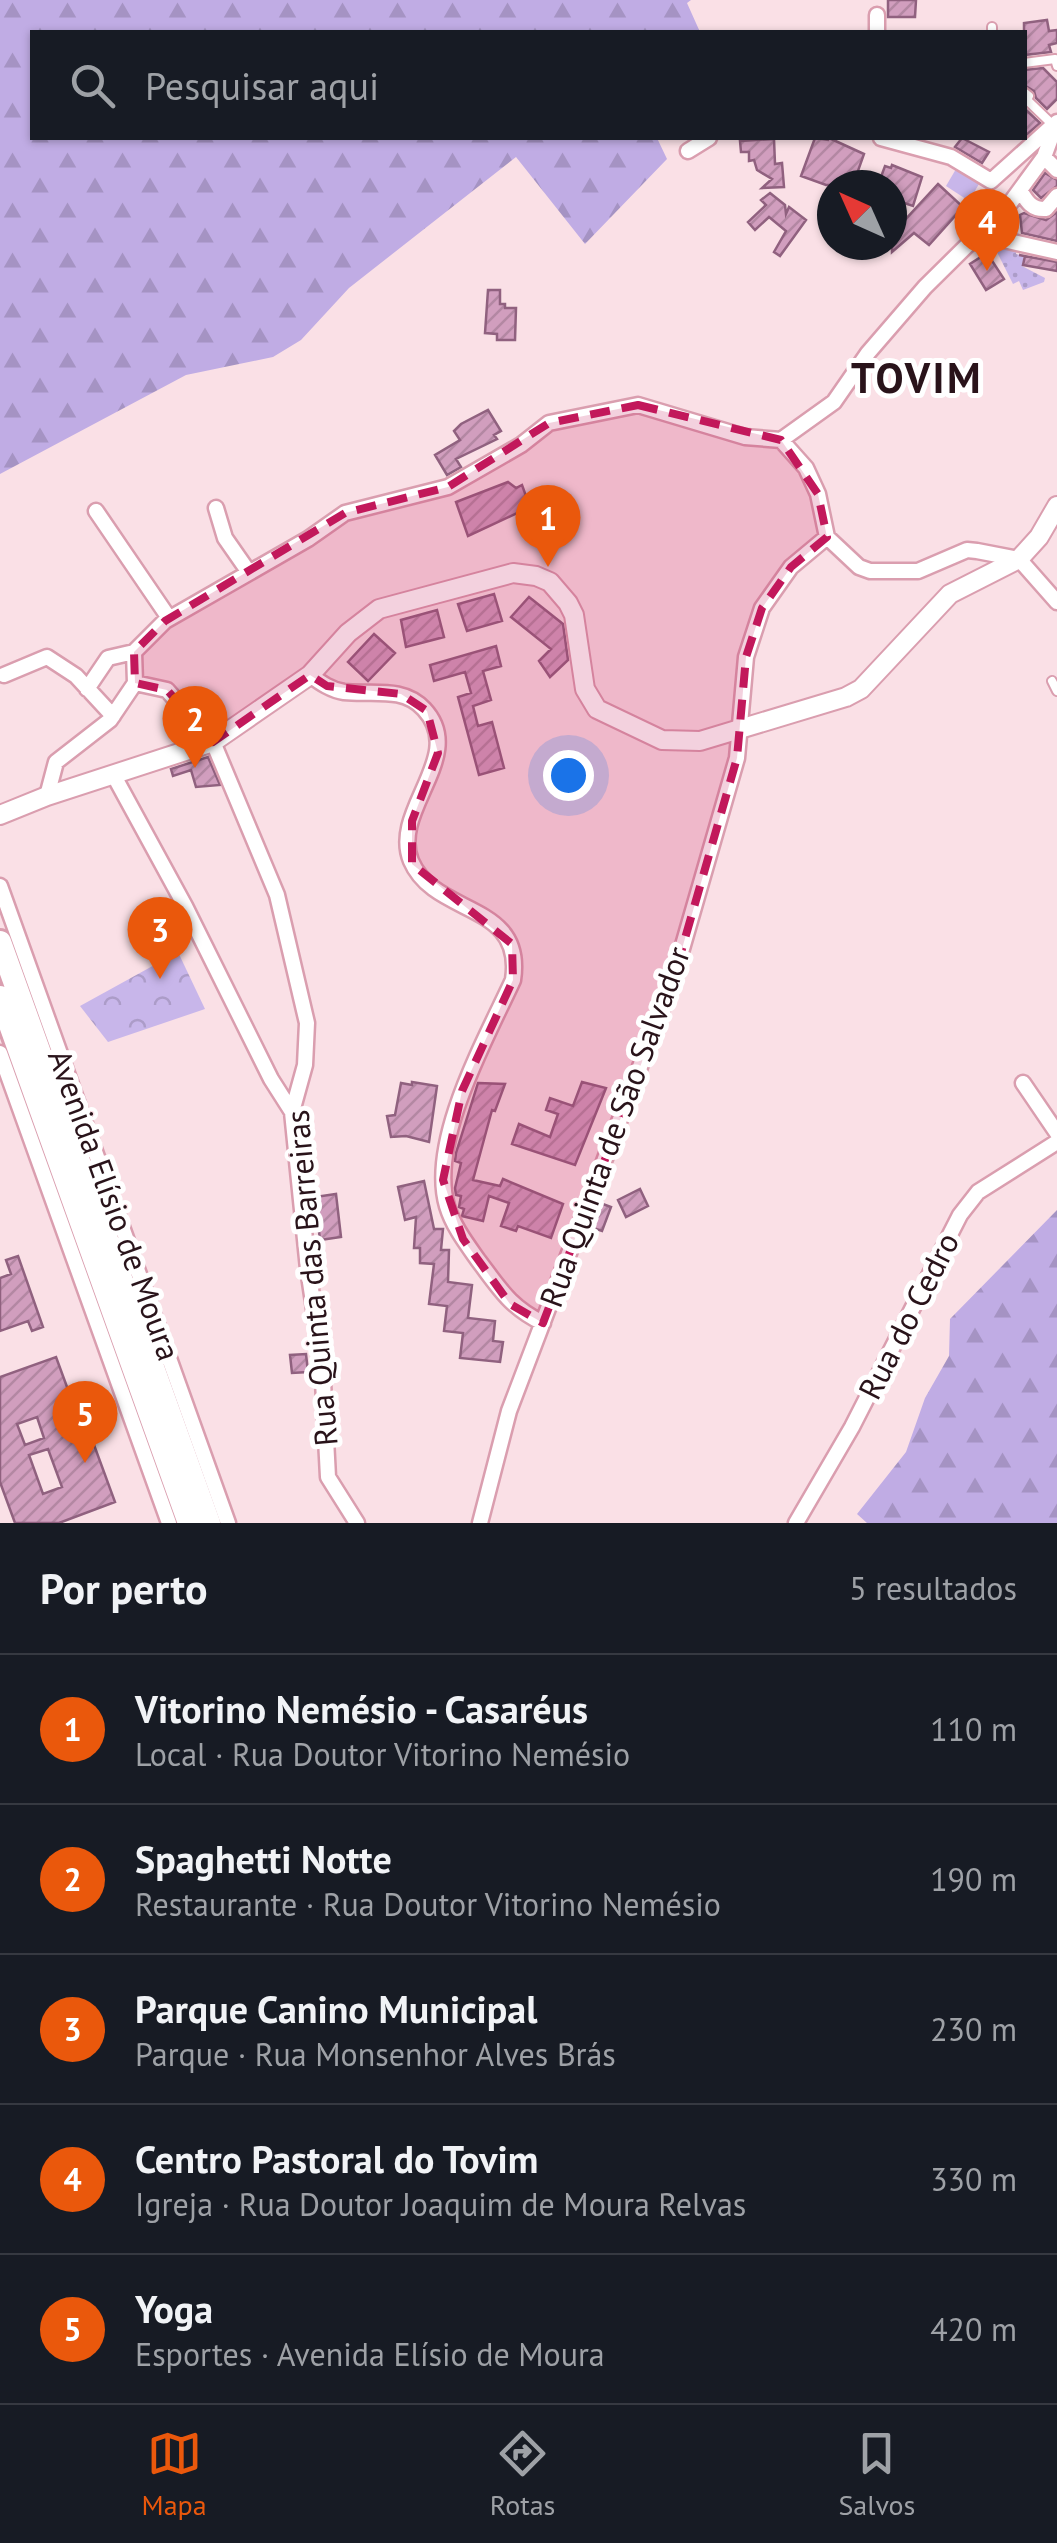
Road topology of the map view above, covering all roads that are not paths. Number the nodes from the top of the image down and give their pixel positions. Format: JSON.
{"nodes":[{"id":1,"x":876,"y":14,"type":"dead end"},
{"id":2,"x":877,"y":30,"type":"edge"},
{"id":3,"x":1027,"y":63,"type":"edge"},
{"id":4,"x":1057,"y":66,"type":"edge"},
{"id":5,"x":1027,"y":100,"type":"edge"},
{"id":6,"x":1056,"y":126,"type":"edge"},
{"id":7,"x":707,"y":140,"type":"edge"},
{"id":8,"x":889,"y":140,"type":"edge"},
{"id":9,"x":688,"y":151,"type":"dead end"},
{"id":10,"x":1044,"y":157,"type":"junction"},
{"id":11,"x":1057,"y":170,"type":"edge"},
{"id":12,"x":1020,"y":190,"type":"junction"},
{"id":13,"x":1057,"y":196,"type":"edge"},
{"id":14,"x":989,"y":227,"type":"junction"},
{"id":15,"x":1057,"y":252,"type":"edge"},
{"id":16,"x":781,"y":440,"type":"junction"},
{"id":17,"x":1057,"y":506,"type":"edge"},
{"id":18,"x":216,"y":508,"type":"dead end"},
{"id":19,"x":96,"y":511,"type":"dead end"},
{"id":20,"x":827,"y":537,"type":"junction"},
{"id":21,"x":1019,"y":560,"type":"junction"},
{"id":22,"x":248,"y":570,"type":"junction"},
{"id":23,"x":1057,"y":602,"type":"edge"},
{"id":24,"x":169,"y":618,"type":"junction"},
{"id":25,"x":134,"y":652,"type":"junction"},
{"id":26,"x":4,"y":675,"type":"dead end"},
{"id":27,"x":310,"y":676,"type":"junction"},
{"id":28,"x":1052,"y":682,"type":"dead end"},
{"id":29,"x":135,"y":683,"type":"junction"},
{"id":30,"x":87,"y":690,"type":"junction"},
{"id":31,"x":1057,"y":691,"type":"edge"},
{"id":32,"x":113,"y":716,"type":"junction"},
{"id":33,"x":740,"y":728,"type":"junction"},
{"id":34,"x":214,"y":742,"type":"junction"},
{"id":35,"x":113,"y":774,"type":"junction"},
{"id":36,"x":47,"y":796,"type":"junction"},
{"id":37,"x":0,"y":815,"type":"edge"},
{"id":38,"x":0,"y":886,"type":"edge"},
{"id":39,"x":0,"y":942,"type":"edge"},
{"id":40,"x":0,"y":998,"type":"edge"},
{"id":41,"x":0,"y":1053,"type":"edge"},
{"id":42,"x":1023,"y":1083,"type":"dead end"},
{"id":43,"x":292,"y":1112,"type":"junction"},
{"id":44,"x":1057,"y":1133,"type":"edge"},
{"id":45,"x":1057,"y":1142,"type":"edge"},
{"id":46,"x":543,"y":1324,"type":"junction"},
{"id":47,"x":169,"y":1523,"type":"edge"},
{"id":48,"x":189,"y":1523,"type":"edge"},
{"id":49,"x":209,"y":1523,"type":"edge"},
{"id":50,"x":228,"y":1523,"type":"edge"},
{"id":51,"x":357,"y":1523,"type":"edge"},
{"id":52,"x":480,"y":1523,"type":"edge"},
{"id":53,"x":796,"y":1523,"type":"edge"}],
"edges":[{"from":1,"to":2,"type":"street"},
{"from":3,"to":4,"type":"lane"},
{"from":5,"to":6,"type":"lane"},
{"from":6,"to":8,"type":"street"},
{"from":6,"to":10,"type":"street"},
{"from":7,"to":9,"type":"street"},
{"from":10,"to":11,"type":"street"},
{"from":10,"to":12,"type":"street"},
{"from":12,"to":13,"type":"street"},
{"from":12,"to":14,"type":"street"},
{"from":14,"to":15,"type":"street"},
{"from":14,"to":16,"type":"street"},
{"from":16,"to":20,"type":"street"},
{"from":16,"to":22,"type":"street"},
{"from":17,"to":21,"type":"street"},
{"from":18,"to":22,"type":"street"},
{"from":19,"to":24,"type":"street"},
{"from":20,"to":21,"type":"street"},
{"from":20,"to":33,"type":"street","name":"Rua Quinta de São Salvador"},
{"from":21,"to":23,"type":"street"},
{"from":21,"to":33,"type":"street"},
{"from":22,"to":24,"type":"street"},
{"from":24,"to":25,"type":"street"},
{"from":25,"to":29,"type":"street"},
{"from":25,"to":30,"type":"street"},
{"from":26,"to":30,"type":"street"},
{"from":27,"to":33,"type":"street"},
{"from":27,"to":34,"type":"street"},
{"from":27,"to":46,"type":"street"},
{"from":28,"to":31,"type":"lane"},
{"from":29,"to":32,"type":"street"},
{"from":29,"to":34,"type":"street","name":"Rua Quinta das Barreiras"},
{"from":30,"to":32,"type":"street"},
{"from":32,"to":36,"type":"street"},
{"from":33,"to":46,"type":"street","name":"Rua Quinta de São Salvador"},
{"from":34,"to":35,"type":"street"},
{"from":34,"to":43,"type":"street","name":"Rua Quinta das Barreiras"},
{"from":35,"to":36,"type":"street"},
{"from":35,"to":43,"type":"street"},
{"from":36,"to":37,"type":"street"},
{"from":38,"to":50,"type":"street","name":"Avenida Elísio de Moura"},
{"from":39,"to":49,"type":"highway"},
{"from":40,"to":48,"type":"highway"},
{"from":41,"to":47,"type":"street","name":"Avenida Elísio de Moura"},
{"from":42,"to":44,"type":"street"},
{"from":43,"to":51,"type":"street","name":"Rua Quinta das Barreiras"},
{"from":45,"to":53,"type":"street","name":"Rua do Cedro"},
{"from":46,"to":52,"type":"street","name":"Rua Quinta de São Salvador"}]}
